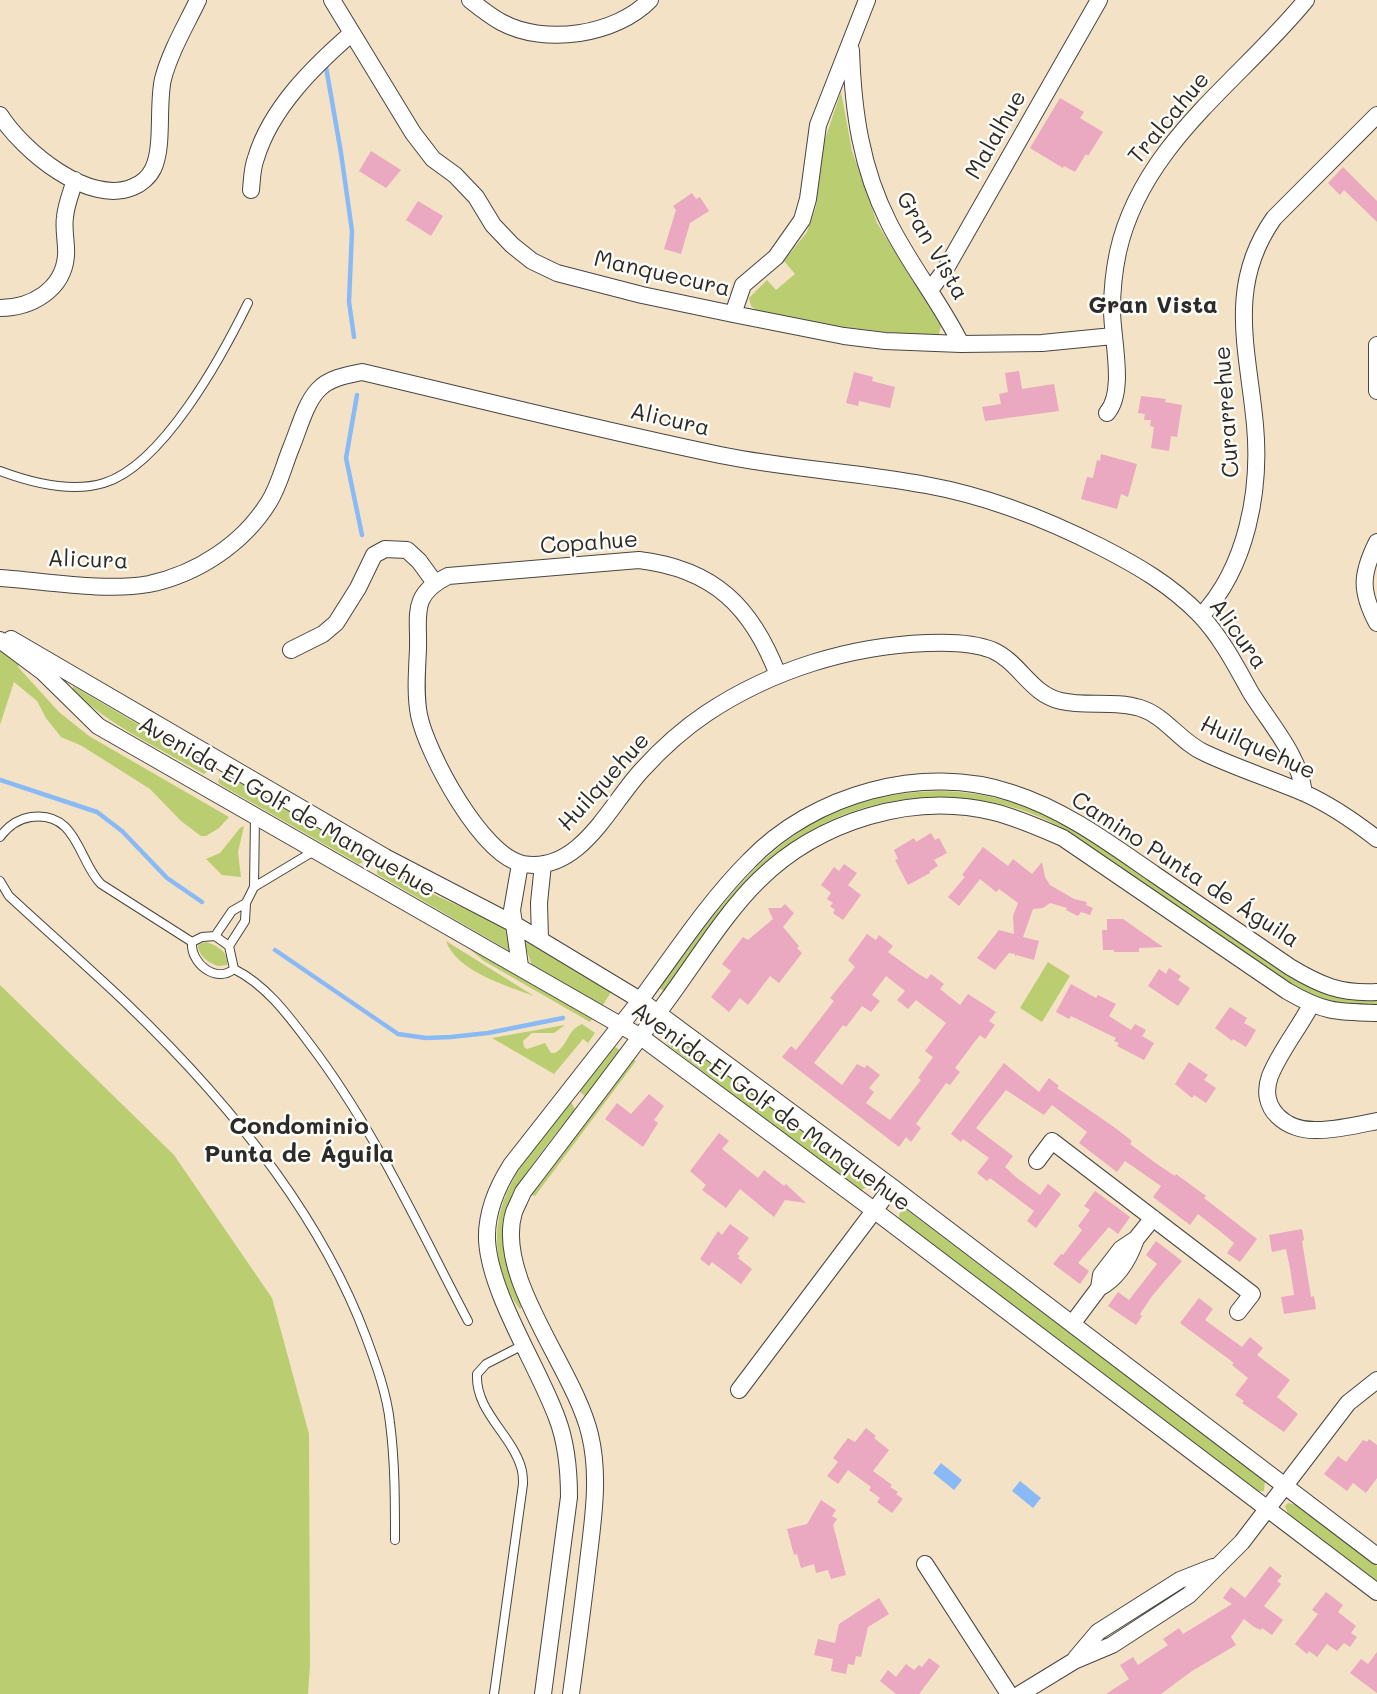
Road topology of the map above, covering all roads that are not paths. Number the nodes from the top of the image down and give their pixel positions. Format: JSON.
{"nodes":[{"id":1,"x":198,"y":0,"type":"edge"},
{"id":2,"x":332,"y":0,"type":"edge"},
{"id":3,"x":470,"y":0,"type":"edge"},
{"id":4,"x":650,"y":0,"type":"edge"},
{"id":5,"x":867,"y":0,"type":"edge"},
{"id":6,"x":1099,"y":0,"type":"edge"},
{"id":7,"x":1306,"y":0,"type":"edge"},
{"id":8,"x":352,"y":33,"type":"junction"},
{"id":9,"x":851,"y":44,"type":"junction"},
{"id":10,"x":1377,"y":115,"type":"edge"},
{"id":11,"x":0,"y":116,"type":"edge"},
{"id":12,"x":75,"y":180,"type":"junction"},
{"id":13,"x":251,"y":190,"type":"dead end"},
{"id":14,"x":930,"y":290,"type":"junction"},
{"id":15,"x":248,"y":303,"type":"dead end"},
{"id":16,"x":0,"y":308,"type":"edge"},
{"id":17,"x":733,"y":314,"type":"junction"},
{"id":18,"x":1113,"y":336,"type":"junction"},
{"id":19,"x":961,"y":344,"type":"junction"},
{"id":20,"x":1377,"y":345,"type":"edge"},
{"id":21,"x":1377,"y":391,"type":"edge"},
{"id":22,"x":1107,"y":414,"type":"dead end"},
{"id":23,"x":0,"y":471,"type":"edge"},
{"id":24,"x":1377,"y":542,"type":"edge"},
{"id":25,"x":0,"y":578,"type":"edge"},
{"id":26,"x":435,"y":583,"type":"junction"},
{"id":27,"x":1201,"y":617,"type":"junction"},
{"id":28,"x":1377,"y":623,"type":"edge"},
{"id":29,"x":0,"y":633,"type":"edge"},
{"id":30,"x":0,"y":640,"type":"edge"},
{"id":31,"x":291,"y":650,"type":"dead end"},
{"id":32,"x":778,"y":675,"type":"junction"},
{"id":33,"x":225,"y":763,"type":"junction"},
{"id":34,"x":208,"y":787,"type":"junction"},
{"id":35,"x":1304,"y":793,"type":"junction"},
{"id":36,"x":255,"y":815,"type":"junction"},
{"id":37,"x":0,"y":837,"type":"edge"},
{"id":38,"x":1377,"y":839,"type":"edge"},
{"id":39,"x":316,"y":849,"type":"junction"},
{"id":40,"x":376,"y":852,"type":"junction"},
{"id":41,"x":520,"y":864,"type":"junction"},
{"id":42,"x":543,"y":864,"type":"junction"},
{"id":43,"x":362,"y":876,"type":"junction"},
{"id":44,"x":0,"y":881,"type":"edge"},
{"id":45,"x":254,"y":887,"type":"junction"},
{"id":46,"x":246,"y":903,"type":"junction"},
{"id":47,"x":514,"y":924,"type":"junction"},
{"id":48,"x":215,"y":936,"type":"junction"},
{"id":49,"x":540,"y":939,"type":"junction"},
{"id":50,"x":192,"y":942,"type":"junction"},
{"id":51,"x":229,"y":946,"type":"junction"},
{"id":52,"x":520,"y":966,"type":"junction"},
{"id":53,"x":234,"y":969,"type":"junction"},
{"id":54,"x":1377,"y":992,"type":"edge"},
{"id":55,"x":640,"y":1000,"type":"junction"},
{"id":56,"x":1311,"y":1005,"type":"junction"},
{"id":57,"x":658,"y":1013,"type":"junction"},
{"id":58,"x":1377,"y":1013,"type":"edge"},
{"id":59,"x":621,"y":1024,"type":"junction"},
{"id":60,"x":641,"y":1037,"type":"junction"},
{"id":61,"x":1377,"y":1121,"type":"edge"},
{"id":62,"x":1037,"y":1161,"type":"dead end"},
{"id":63,"x":892,"y":1187,"type":"junction"},
{"id":64,"x":875,"y":1211,"type":"junction"},
{"id":65,"x":1153,"y":1218,"type":"junction"},
{"id":66,"x":1238,"y":1312,"type":"dead end"},
{"id":67,"x":468,"y":1321,"type":"dead end"},
{"id":68,"x":1072,"y":1324,"type":"junction"},
{"id":69,"x":525,"y":1344,"type":"junction"},
{"id":70,"x":1377,"y":1380,"type":"edge"},
{"id":71,"x":739,"y":1390,"type":"dead end"},
{"id":72,"x":1284,"y":1486,"type":"junction"},
{"id":73,"x":1267,"y":1508,"type":"junction"},
{"id":74,"x":395,"y":1539,"type":"dead end"},
{"id":75,"x":1377,"y":1556,"type":"edge"},
{"id":76,"x":925,"y":1564,"type":"dead end"},
{"id":77,"x":1377,"y":1592,"type":"edge"},
{"id":78,"x":495,"y":1694,"type":"edge"},
{"id":79,"x":543,"y":1694,"type":"edge"},
{"id":80,"x":571,"y":1694,"type":"edge"},
{"id":81,"x":1009,"y":1694,"type":"edge"},
{"id":82,"x":1020,"y":1694,"type":"edge"}],
"edges":[{"from":1,"to":12,"type":"street"},
{"from":2,"to":8,"type":"street","name":"Manquecura"},
{"from":3,"to":4,"type":"street"},
{"from":5,"to":9,"type":"street","name":"Gran Vista"},
{"from":6,"to":14,"type":"street","name":"Malalhue"},
{"from":7,"to":18,"type":"street","name":"Tralcahue"},
{"from":8,"to":13,"type":"street"},
{"from":8,"to":17,"type":"street","name":"Manquecura"},
{"from":9,"to":14,"type":"street","name":"Gran Vista"},
{"from":9,"to":17,"type":"street","name":"Gran Vista"},
{"from":10,"to":27,"type":"street","name":"Curarrehue"},
{"from":11,"to":12,"type":"street"},
{"from":12,"to":16,"type":"street"},
{"from":14,"to":19,"type":"street","name":"Gran Vista"},
{"from":15,"to":23,"type":"lane"},
{"from":17,"to":19,"type":"street","name":"Manquecura"},
{"from":18,"to":19,"type":"street","name":"Manquecura"},
{"from":18,"to":22,"type":"street","name":"Tralcahue"},
{"from":20,"to":21,"type":"street"},
{"from":24,"to":28,"type":"street"},
{"from":25,"to":27,"type":"street","name":"Alicura"},
{"from":26,"to":31,"type":"street"},
{"from":26,"to":32,"type":"street","name":"Copahue"},
{"from":26,"to":41,"type":"street"},
{"from":27,"to":35,"type":"street","name":"Alicura"},
{"from":29,"to":33,"type":"street","name":"Avenida El Golf de Manquehue"},
{"from":30,"to":34,"type":"street","name":"Avenida El Golf de Manquehue"},
{"from":32,"to":35,"type":"street","name":"Huilquehue"},
{"from":32,"to":42,"type":"street","name":"Huilquehue"},
{"from":33,"to":34,"type":"street"},
{"from":33,"to":40,"type":"street","name":"Avenida El Golf de Manquehue"},
{"from":34,"to":36,"type":"street","name":"Avenida El Golf de Manquehue"},
{"from":35,"to":38,"type":"street","name":"Huilquehue"},
{"from":36,"to":39,"type":"street","name":"Avenida El Golf de Manquehue"},
{"from":36,"to":45,"type":"lane"},
{"from":37,"to":50,"type":"lane"},
{"from":39,"to":43,"type":"street","name":"Avenida El Golf de Manquehue"},
{"from":39,"to":45,"type":"lane"},
{"from":40,"to":43,"type":"street"},
{"from":40,"to":47,"type":"street","name":"Avenida El Golf de Manquehue"},
{"from":41,"to":42,"type":"street","name":"Huilquehue"},
{"from":41,"to":47,"type":"street"},
{"from":42,"to":49,"type":"street"},
{"from":43,"to":52,"type":"street","name":"Avenida El Golf de Manquehue"},
{"from":44,"to":74,"type":"lane"},
{"from":45,"to":46,"type":"lane"},
{"from":46,"to":48,"type":"lane"},
{"from":46,"to":51,"type":"lane"},
{"from":47,"to":49,"type":"street","name":"Avenida El Golf de Manquehue"},
{"from":47,"to":52,"type":"street"},
{"from":48,"to":50,"type":"lane"},
{"from":48,"to":51,"type":"lane"},
{"from":49,"to":55,"type":"street","name":"Avenida El Golf de Manquehue"},
{"from":50,"to":53,"type":"lane"},
{"from":51,"to":53,"type":"lane"},
{"from":52,"to":59,"type":"street","name":"Avenida El Golf de Manquehue"},
{"from":53,"to":67,"type":"lane"},
{"from":54,"to":55,"type":"street","name":"Camino Punta de Águila"},
{"from":55,"to":57,"type":"street","name":"Avenida El Golf de Manquehue"},
{"from":55,"to":59,"type":"street","name":"Camino Punta de Águila"},
{"from":56,"to":57,"type":"street","name":"Camino Punta de Águila"},
{"from":56,"to":58,"type":"street","name":"Camino Punta de Águila"},
{"from":56,"to":61,"type":"street"},
{"from":57,"to":60,"type":"street","name":"Camino Punta de Águila"},
{"from":57,"to":63,"type":"street","name":"Avenida El Golf de Manquehue"},
{"from":59,"to":60,"type":"street","name":"Avenida El Golf de Manquehue"},
{"from":59,"to":69,"type":"street","name":"Camino Punta de Águila"},
{"from":60,"to":64,"type":"street","name":"Avenida El Golf de Manquehue"},
{"from":60,"to":80,"type":"street","name":"Camino Punta de Águila"},
{"from":62,"to":65,"type":"street"},
{"from":63,"to":64,"type":"street"},
{"from":63,"to":68,"type":"street","name":"Avenida El Golf de Manquehue"},
{"from":64,"to":71,"type":"street"},
{"from":64,"to":73,"type":"street","name":"Avenida El Golf de Manquehue"},
{"from":65,"to":66,"type":"street"},
{"from":65,"to":68,"type":"street"},
{"from":68,"to":72,"type":"street","name":"Avenida El Golf de Manquehue"},
{"from":69,"to":78,"type":"lane"},
{"from":69,"to":79,"type":"street","name":"Camino Punta de Águila"},
{"from":70,"to":72,"type":"street"},
{"from":72,"to":73,"type":"street"},
{"from":72,"to":75,"type":"street","name":"Avenida El Golf de Manquehue"},
{"from":73,"to":77,"type":"street","name":"Avenida El Golf de Manquehue"},
{"from":73,"to":82,"type":"street"},
{"from":76,"to":81,"type":"street"}]}
